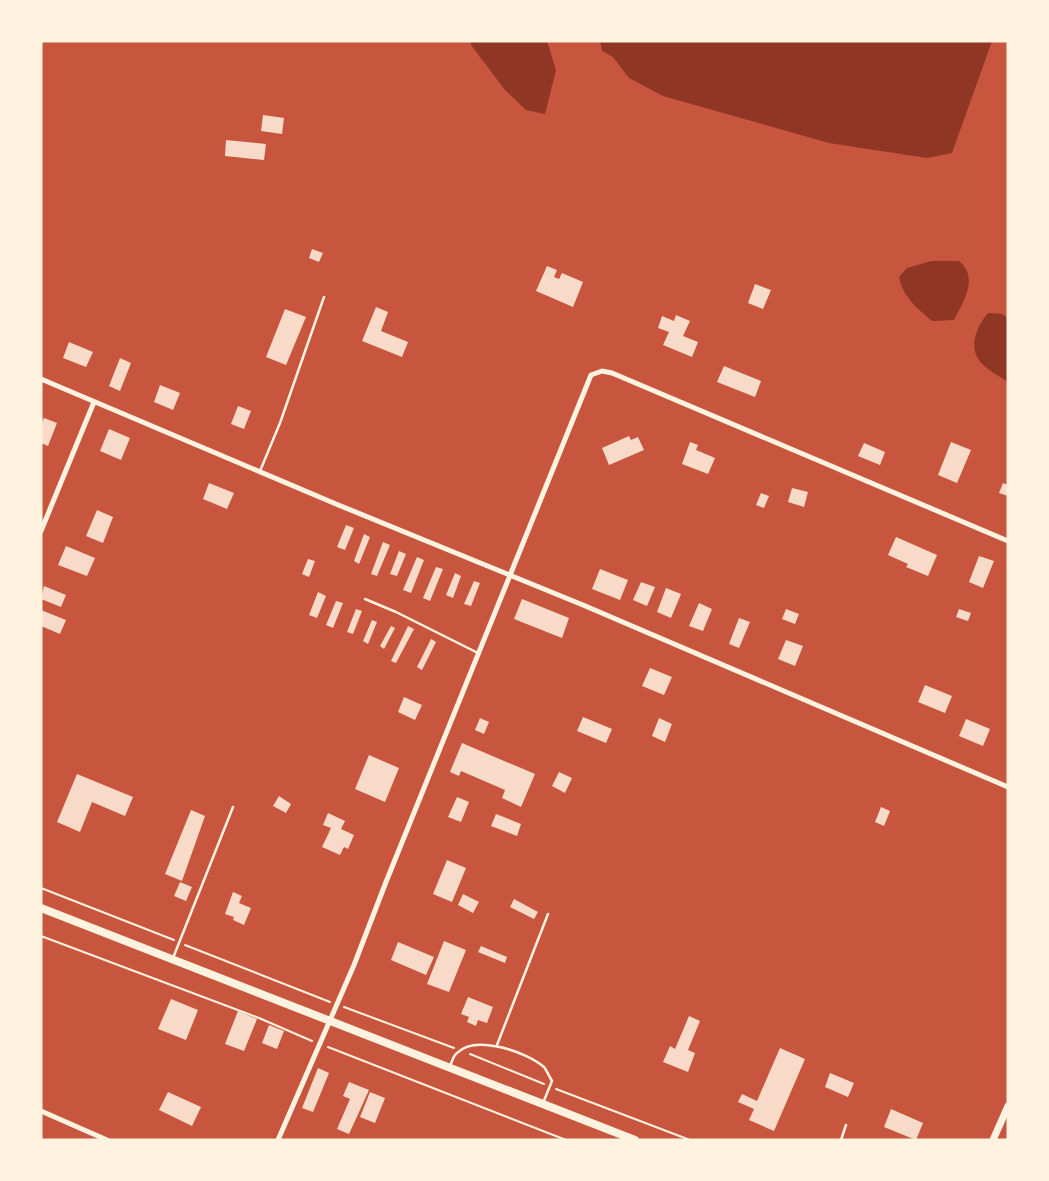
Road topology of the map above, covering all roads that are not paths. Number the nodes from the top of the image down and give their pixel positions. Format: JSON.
{"nodes":[{"id":1,"x":324,"y":297,"type":"dead end"},
{"id":2,"x":41,"y":379,"type":"edge"},
{"id":3,"x":94,"y":402,"type":"junction"},
{"id":4,"x":260,"y":472,"type":"junction"},
{"id":5,"x":41,"y":531,"type":"edge"},
{"id":6,"x":1008,"y":541,"type":"edge"},
{"id":7,"x":510,"y":576,"type":"junction"},
{"id":8,"x":364,"y":599,"type":"dead end"},
{"id":9,"x":479,"y":654,"type":"junction"},
{"id":10,"x":1008,"y":787,"type":"edge"},
{"id":11,"x":233,"y":807,"type":"dead end"},
{"id":12,"x":41,"y":908,"type":"edge"},
{"id":13,"x":548,"y":914,"type":"dead end"},
{"id":14,"x":173,"y":960,"type":"junction"},
{"id":15,"x":330,"y":1020,"type":"junction"},
{"id":16,"x":498,"y":1045,"type":"junction"},
{"id":17,"x":449,"y":1068,"type":"junction"},
{"id":18,"x":543,"y":1104,"type":"junction"},
{"id":19,"x":1008,"y":1106,"type":"edge"},
{"id":20,"x":41,"y":1111,"type":"edge"},
{"id":21,"x":846,"y":1125,"type":"dead end"},
{"id":22,"x":107,"y":1140,"type":"edge"},
{"id":23,"x":278,"y":1140,"type":"edge"},
{"id":24,"x":635,"y":1140,"type":"edge"},
{"id":25,"x":841,"y":1140,"type":"edge"},
{"id":26,"x":993,"y":1140,"type":"edge"}],
"edges":[{"from":1,"to":4,"type":"lane"},
{"from":2,"to":3,"type":"street"},
{"from":3,"to":4,"type":"street"},
{"from":3,"to":5,"type":"street"},
{"from":4,"to":7,"type":"street"},
{"from":6,"to":7,"type":"street"},
{"from":7,"to":9,"type":"street"},
{"from":7,"to":10,"type":"street"},
{"from":8,"to":9,"type":"lane"},
{"from":9,"to":15,"type":"street"},
{"from":11,"to":14,"type":"lane"},
{"from":12,"to":14,"type":"main road"},
{"from":13,"to":16,"type":"lane"},
{"from":14,"to":15,"type":"main road"},
{"from":15,"to":17,"type":"main road"},
{"from":15,"to":23,"type":"street"},
{"from":16,"to":17,"type":"lane"},
{"from":16,"to":18,"type":"lane"},
{"from":17,"to":18,"type":"main road"},
{"from":18,"to":24,"type":"main road"},
{"from":19,"to":26,"type":"main road"},
{"from":20,"to":22,"type":"street"},
{"from":21,"to":25,"type":"lane"}]}
